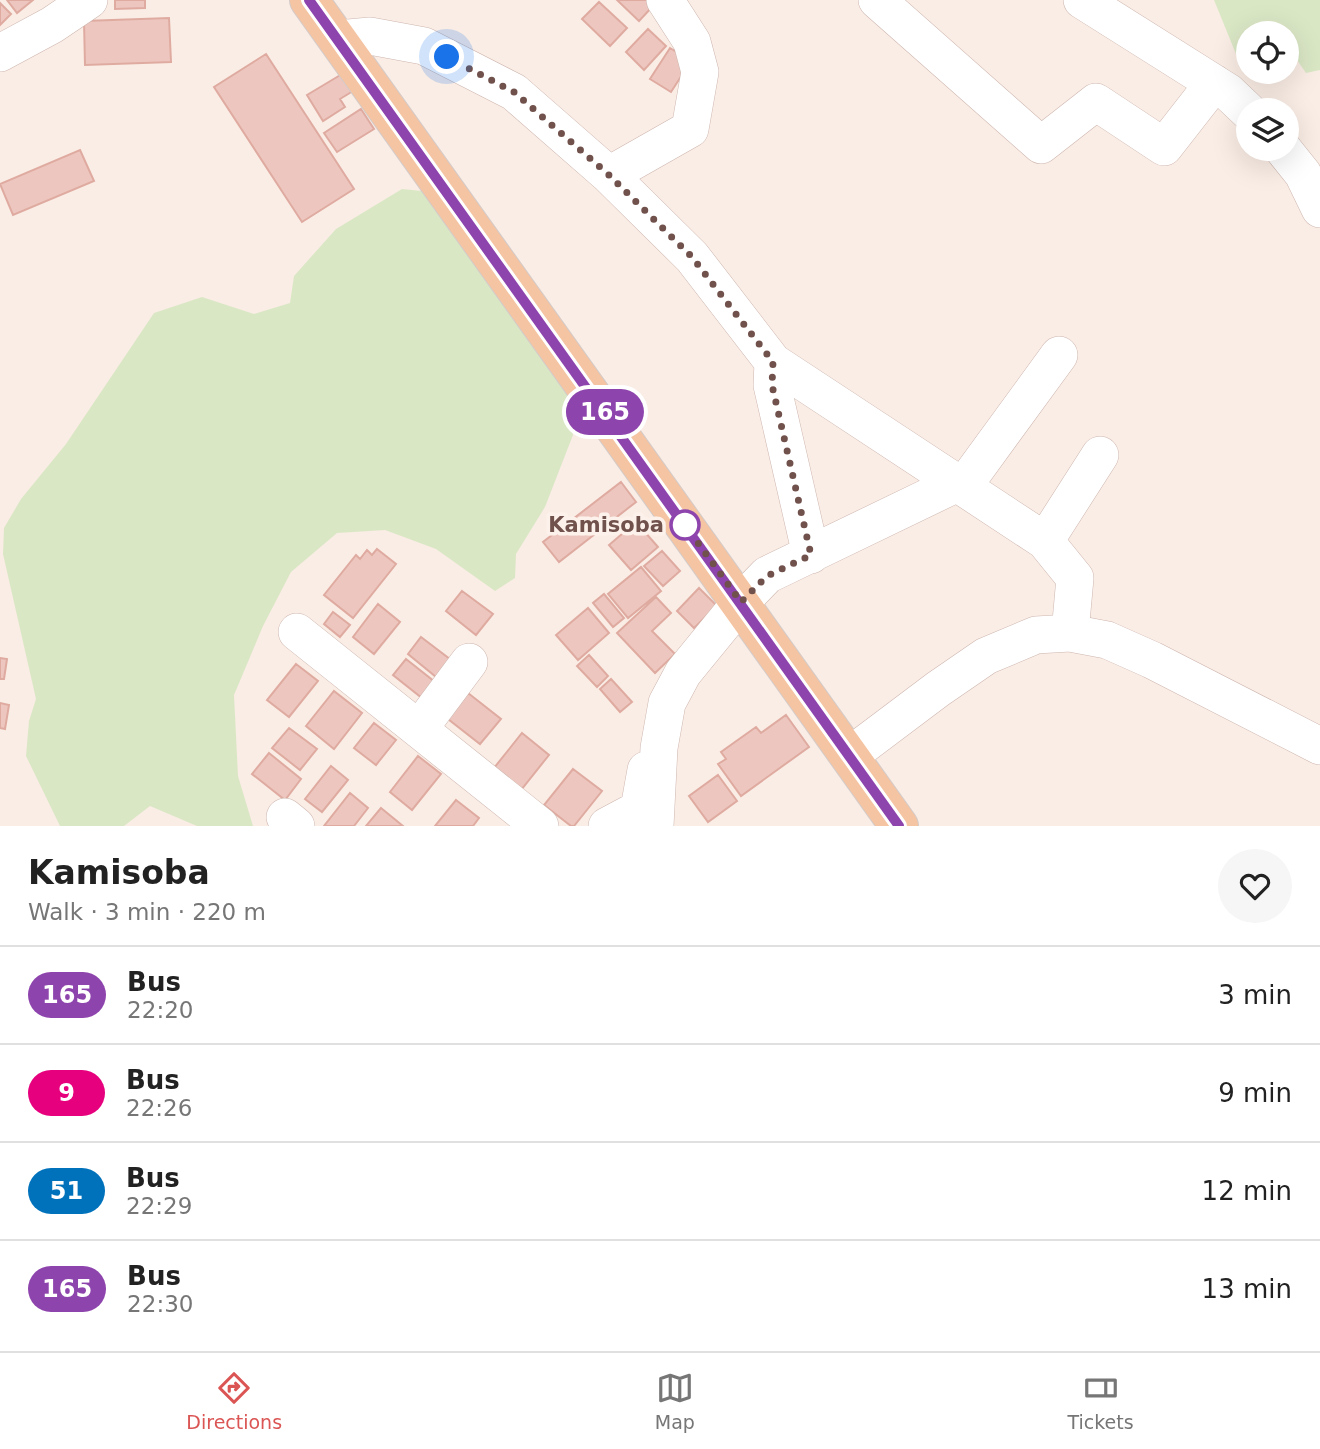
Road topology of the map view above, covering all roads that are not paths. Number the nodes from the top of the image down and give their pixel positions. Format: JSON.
{"nodes":[{"id":1,"x":89,"y":0,"type":"edge"},
{"id":2,"x":309,"y":0,"type":"edge"},
{"id":3,"x":665,"y":0,"type":"edge"},
{"id":4,"x":877,"y":0,"type":"edge"},
{"id":5,"x":1082,"y":0,"type":"edge"},
{"id":6,"x":338,"y":39,"type":"junction"},
{"id":7,"x":0,"y":53,"type":"edge"},
{"id":8,"x":1213,"y":83,"type":"junction"},
{"id":9,"x":1236,"y":100,"type":"edge"},
{"id":10,"x":1293,"y":161,"type":"edge"},
{"id":11,"x":609,"y":175,"type":"junction"},
{"id":12,"x":1320,"y":209,"type":"edge"},
{"id":13,"x":1059,"y":355,"type":"dead end"},
{"id":14,"x":773,"y":362,"type":"junction"},
{"id":15,"x":1100,"y":455,"type":"dead end"},
{"id":16,"x":958,"y":485,"type":"junction"},
{"id":17,"x":1045,"y":541,"type":"junction"},
{"id":18,"x":811,"y":555,"type":"junction"},
{"id":19,"x":741,"y":602,"type":"junction"},
{"id":20,"x":297,"y":632,"type":"dead end"},
{"id":21,"x":1070,"y":633,"type":"junction"},
{"id":22,"x":469,"y":662,"type":"dead end"},
{"id":23,"x":419,"y":729,"type":"junction"},
{"id":24,"x":1318,"y":739,"type":"edge"},
{"id":25,"x":660,"y":748,"type":"junction"},
{"id":26,"x":849,"y":756,"type":"junction"},
{"id":27,"x":540,"y":826,"type":"edge"},
{"id":28,"x":607,"y":826,"type":"edge"},
{"id":29,"x":655,"y":826,"type":"edge"},
{"id":30,"x":899,"y":826,"type":"edge"}],
"edges":[{"from":1,"to":7,"type":"street"},
{"from":2,"to":6,"type":"main road"},
{"from":3,"to":11,"type":"street"},
{"from":4,"to":8,"type":"street"},
{"from":5,"to":8,"type":"street"},
{"from":6,"to":11,"type":"street"},
{"from":6,"to":19,"type":"main road"},
{"from":8,"to":9,"type":"street"},
{"from":10,"to":12,"type":"street"},
{"from":11,"to":14,"type":"street"},
{"from":13,"to":16,"type":"street"},
{"from":14,"to":16,"type":"street"},
{"from":14,"to":18,"type":"street"},
{"from":15,"to":17,"type":"street"},
{"from":16,"to":17,"type":"street"},
{"from":16,"to":18,"type":"street"},
{"from":17,"to":21,"type":"street"},
{"from":18,"to":19,"type":"street"},
{"from":19,"to":25,"type":"street"},
{"from":19,"to":26,"type":"main road"},
{"from":20,"to":23,"type":"street"},
{"from":21,"to":24,"type":"street"},
{"from":21,"to":26,"type":"street"},
{"from":22,"to":23,"type":"street"},
{"from":23,"to":27,"type":"street"},
{"from":25,"to":28,"type":"street"},
{"from":25,"to":29,"type":"street"},
{"from":26,"to":30,"type":"main road"}]}
